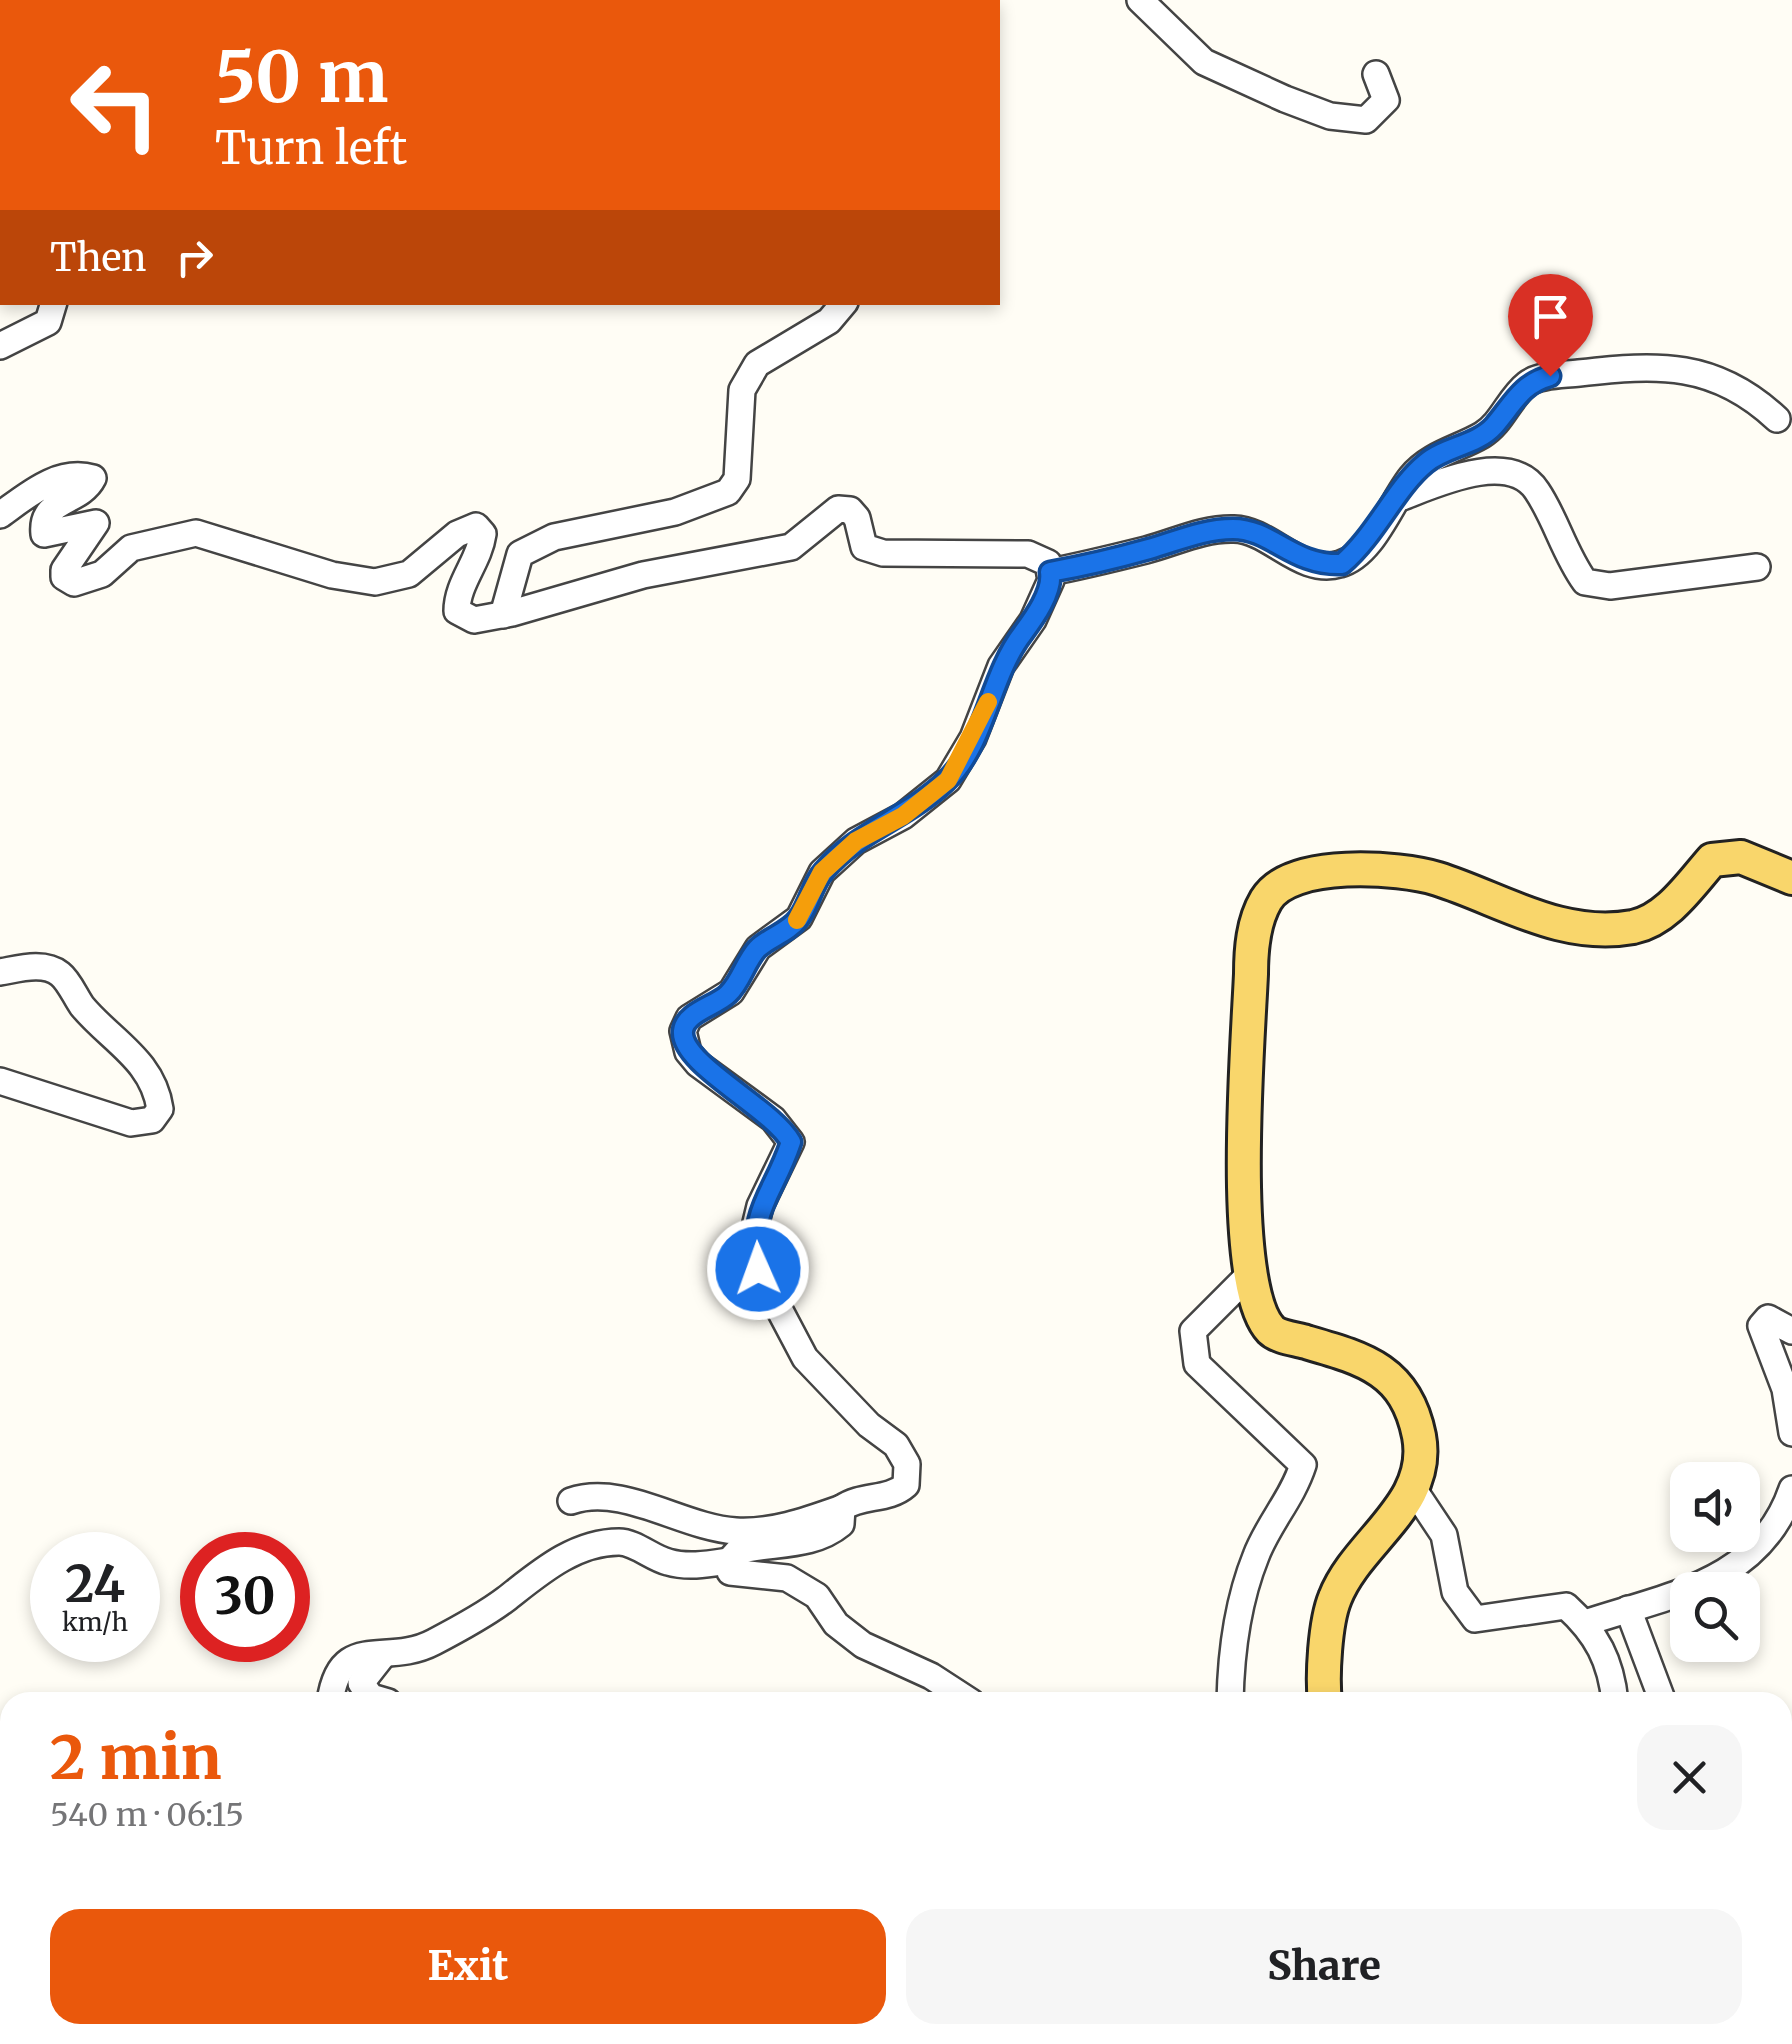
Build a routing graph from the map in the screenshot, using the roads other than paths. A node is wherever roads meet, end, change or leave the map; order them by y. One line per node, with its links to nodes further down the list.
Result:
1 (1140, 0): 2 (street)
2 (1376, 74)
3 (53, 305): 5 (street)
4 (842, 305): 11 (street)
5 (0, 346)
6 (1776, 418): 7 (street)
7 (1397, 499): 9 (street); 10 (street)
8 (0, 514): 11 (street)
9 (1757, 567)
10 (1050, 572): 11 (street); 21 (street)
11 (502, 615)
12 (1792, 878): 15 (main road)
13 (0, 972): 14 (street)
14 (0, 1081)
15 (1251, 1274): 19 (main road); 29 (street)
16 (1792, 1331): 17 (street)
17 (1792, 1433)
18 (1792, 1489): 23 (street)
19 (1414, 1490): 24 (street); 30 (main road)
20 (571, 1501): 21 (street)
21 (842, 1508): 22 (street)
22 (728, 1561): 25 (street); 28 (street)
23 (1628, 1609): 24 (street); 32 (street)
24 (1585, 1624): 31 (street)
25 (382, 1655): 26 (street); 27 (street)
26 (331, 1692)
27 (367, 1692)
28 (956, 1692)
29 (1231, 1692)
30 (1324, 1692)
31 (1613, 1692)
32 (1659, 1692)

